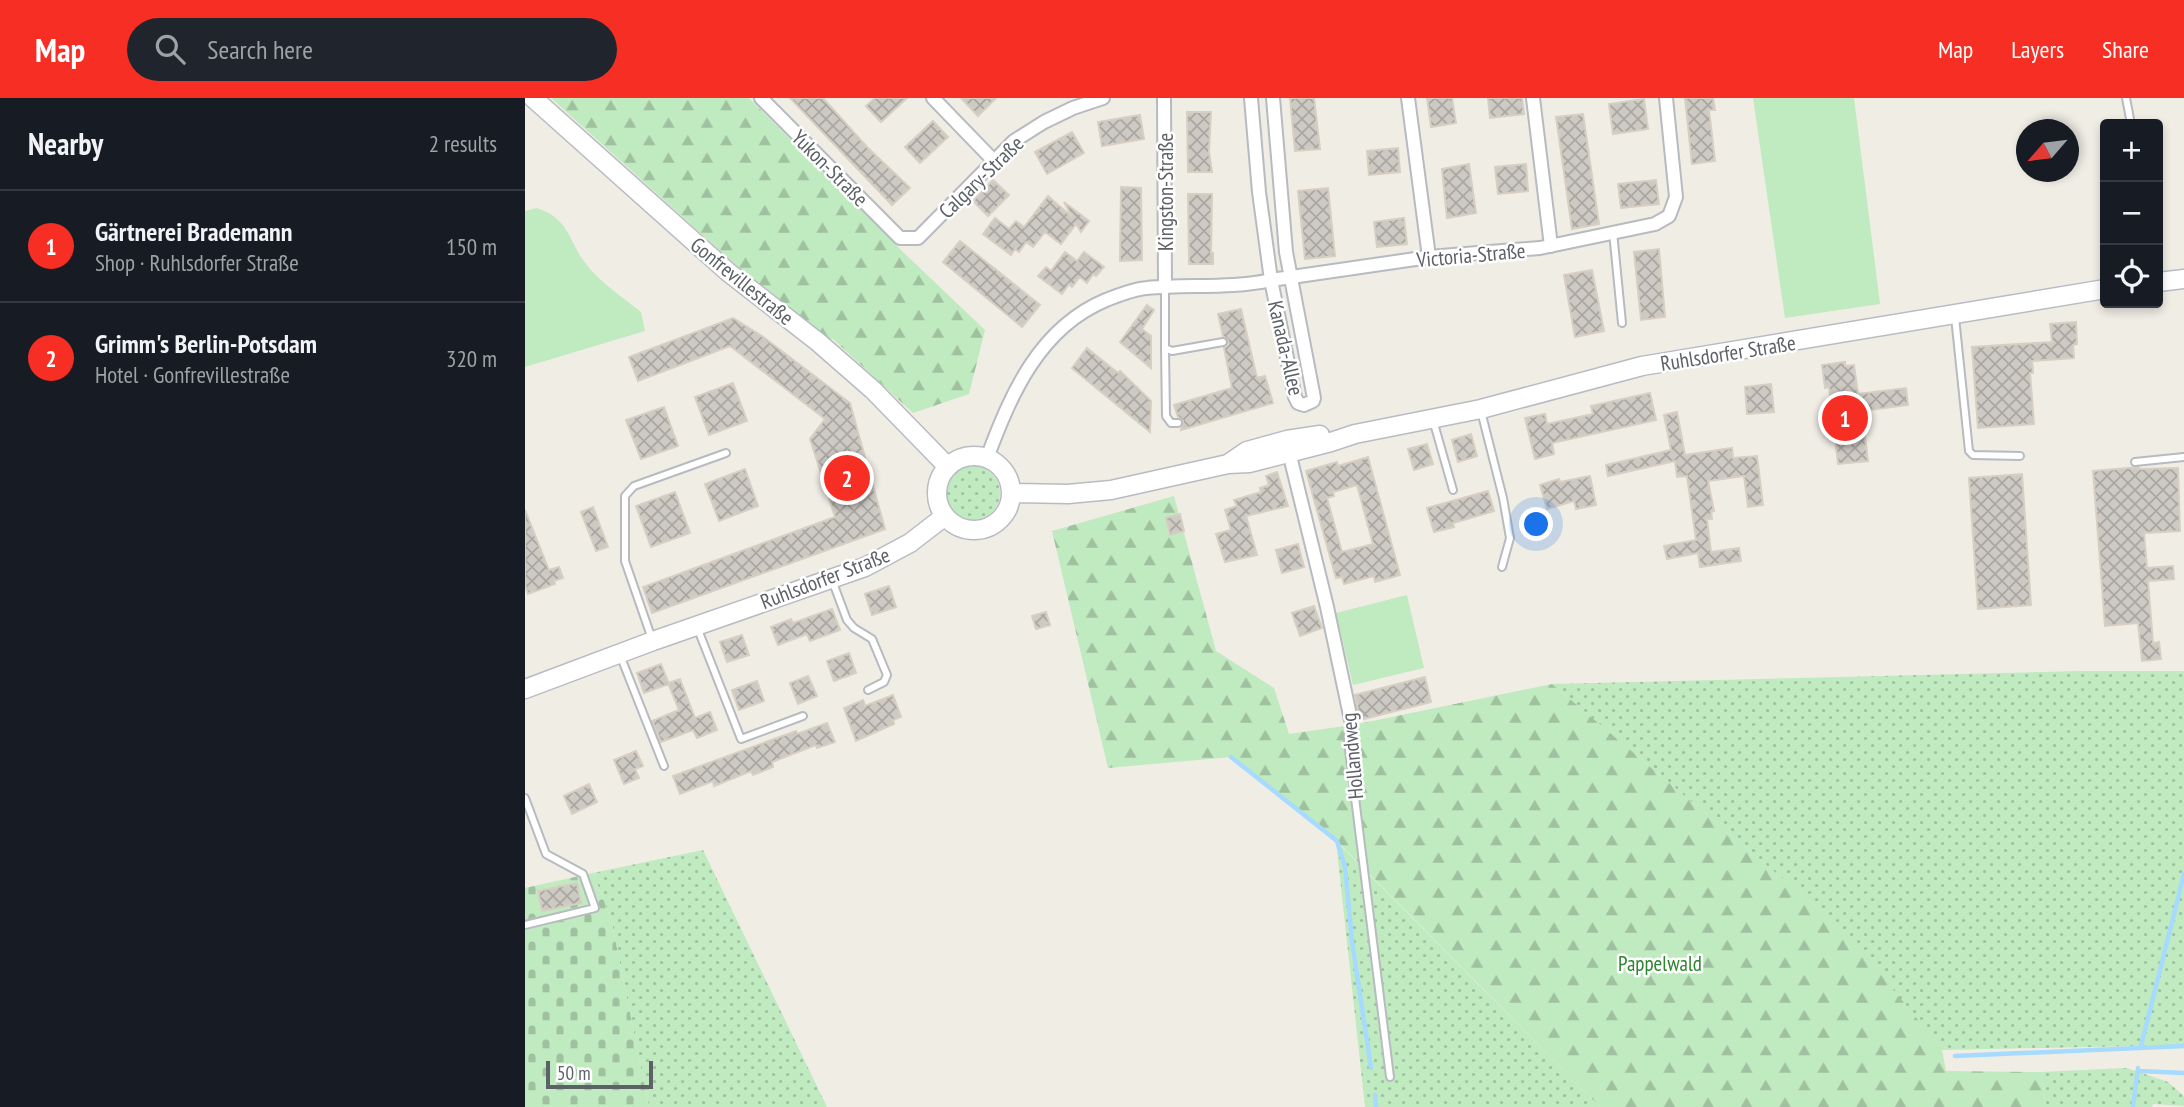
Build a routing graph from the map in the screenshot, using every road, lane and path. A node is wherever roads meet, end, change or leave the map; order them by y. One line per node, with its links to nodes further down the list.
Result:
1 (533, 98): 37 (main road, Gonfrevillestraße)
2 (761, 98): 15 (street, Yukon-Straße)
3 (933, 98): 13 (street)
4 (1103, 98): 13 (street, Calgary-Straße)
5 (1164, 98): 22 (street, Kingston-Straße)
6 (1251, 98): 20 (street, Kanada-Allee)
7 (1273, 98): 18 (street, Kanada-Allee)
8 (1408, 98): 17 (street)
9 (1533, 98): 16 (street)
10 (1666, 98): 14 (street, Victoria-Straße)
11 (2126, 98): 12 (lane)
12 (2130, 119)
13 (994, 161): 15 (street, Calgary-Straße)
14 (1613, 232): 16 (street, Victoria-Straße); 25 (lane)
15 (900, 238)
16 (1551, 246): 17 (street, Victoria-Straße)
17 (1429, 257): 18 (street, Victoria-Straße)
18 (1290, 278): 20 (street, Victoria-Straße); 20 (street, Kanada-Allee)
19 (2184, 278): 21 (main road)
20 (1271, 280): 22 (street, Victoria-Straße)
21 (2163, 281)
22 (1165, 286): 27 (lane); 35 (street, Victoria-Straße)
23 (2100, 290): 24 (main road, Ruhlsdorfer Straße)
24 (1954, 316): 28 (main road, Ruhlsdorfer Straße); 33 (lane)
25 (1622, 323)
26 (1223, 342): 27 (lane)
27 (1165, 348): 30 (lane)
28 (1481, 409): 29 (main road, Ruhlsdorfer Straße); 41 (lane)
29 (1433, 419): 31 (main road, Ruhlsdorfer Straße); 38 (lane)
30 (1178, 423)
31 (1288, 447): 39 (main road, Ruhlsdorfer Straße); 49 (street, Hollandweg)
32 (726, 453): 44 (lane)
33 (2020, 456)
34 (2184, 457): 36 (lane)
35 (988, 458): 37 (main road); 39 (main road)
36 (2135, 462)
37 (948, 467): 40 (main road)
38 (1453, 490)
39 (1011, 493): 40 (main road)
40 (945, 516): 42 (main road, Ruhlsdorfer Straße)
41 (1502, 567)
42 (831, 579): 43 (main road, Ruhlsdorfer Straße); 47 (lane)
43 (697, 625): 44 (main road, Ruhlsdorfer Straße); 48 (lane)
44 (653, 641): 45 (main road, Ruhlsdorfer Straße)
45 (620, 653): 46 (main road, Ruhlsdorfer Straße); 50 (lane)
46 (525, 689)
47 (868, 690)
48 (803, 716)
49 (1350, 720): 53 (lane, Hollandweg)
50 (664, 766)
51 (525, 798): 52 (lane)
52 (525, 925)
53 (1390, 1076)

